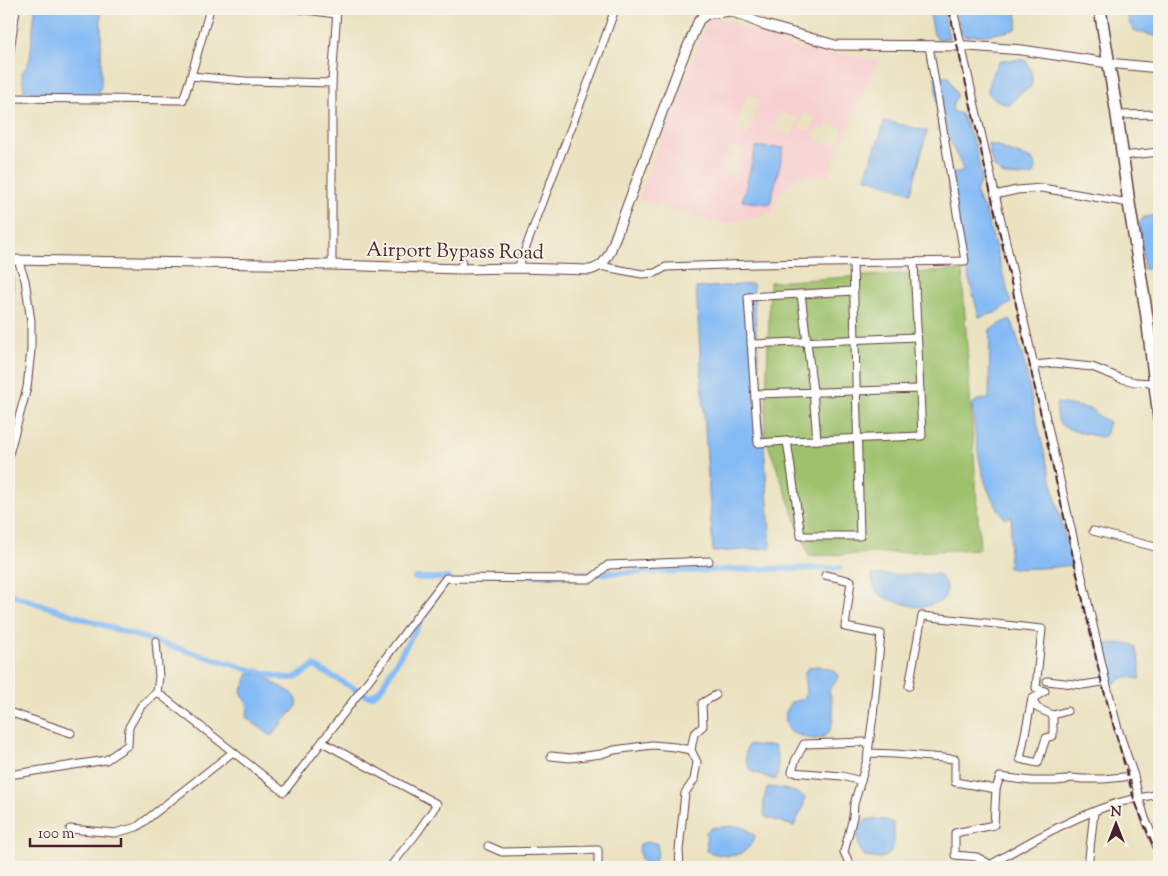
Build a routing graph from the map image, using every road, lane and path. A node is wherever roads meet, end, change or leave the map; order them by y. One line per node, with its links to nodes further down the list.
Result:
1 (16, 9): 15 (street)
2 (210, 9): 13 (street)
3 (299, 9): 8 (street)
4 (615, 9): 29 (street)
5 (953, 9): 10 (street)
6 (1100, 9): 11 (highway)
7 (729, 10): 9 (street); 28 (street)
8 (336, 12): 14 (street)
9 (929, 46): 10 (street); 25 (street)
10 (962, 46): 11 (street); 21 (street)
11 (1108, 63): 12 (street); 16 (highway)
12 (1159, 68)
13 (191, 76): 14 (street); 15 (street)
14 (332, 83): 27 (street)
15 (9, 98): 18 (street)
16 (1117, 114): 17 (street); 20 (highway)
17 (1159, 114)
18 (9, 116)
19 (1159, 152): 20 (street)
20 (1122, 156): 22 (highway)
21 (995, 195): 22 (street); 36 (street)
22 (1129, 203): 37 (highway)
23 (9, 260): 24 (street, Airport Bypass Road)
24 (18, 260): 27 (street, Airport Bypass Road); 46 (street)
25 (914, 262): 26 (street); 32 (street)
26 (854, 263): 28 (street); 30 (street)
27 (332, 265): 29 (street, Airport Bypass Road)
28 (600, 266): 29 (street, Airport Bypass Road)
29 (518, 268)
30 (854, 291): 31 (street); 33 (street)
31 (801, 294): 34 (street); 35 (street)
32 (917, 337): 33 (street); 38 (street)
33 (855, 340): 34 (street); 40 (street)
34 (807, 342): 35 (street); 39 (street)
35 (752, 344): 41 (street)
36 (1034, 365): 37 (street); 69 (street)
37 (1154, 383): 42 (highway)
38 (920, 389): 40 (street); 43 (street)
39 (813, 391): 40 (street); 41 (street); 44 (street)
40 (857, 391): 43 (street)
41 (755, 394): 45 (street)
42 (1159, 414)
43 (858, 439): 44 (street); 45 (street)
44 (817, 440): 45 (street)
45 (787, 441)
46 (9, 454)
47 (1093, 531): 48 (street)
48 (1159, 548)
49 (709, 561): 62 (street)
50 (825, 575): 66 (street)
51 (156, 641): 55 (street)
52 (1047, 681): 53 (street)
53 (1102, 682)
54 (909, 686): 57 (street)
55 (157, 692): 65 (street); 68 (street)
56 (716, 695): 64 (street)
57 (1032, 700): 60 (street); 60 (street)
58 (1067, 711): 60 (street)
59 (9, 712): 61 (street)
60 (1053, 715)
61 (71, 733)
62 (322, 742): 65 (street); 79 (street)
63 (868, 742): 70 (street)
64 (691, 750): 67 (street); 81 (street)
65 (233, 752): 75 (street)
66 (868, 753): 70 (street); 71 (street)
67 (550, 756)
68 (9, 775)
69 (1134, 776): 71 (street); 73 (street)
70 (861, 781): 82 (street)
71 (996, 789): 78 (street)
72 (1159, 794): 73 (street)
73 (1139, 798): 74 (street); 77 (street)
74 (1094, 812): 78 (street); 83 (street)
75 (70, 830)
76 (488, 846): 80 (street)
77 (1159, 852)
78 (989, 866)
79 (390, 867)
80 (598, 867)
81 (680, 867)
82 (851, 867)
83 (1088, 867)

